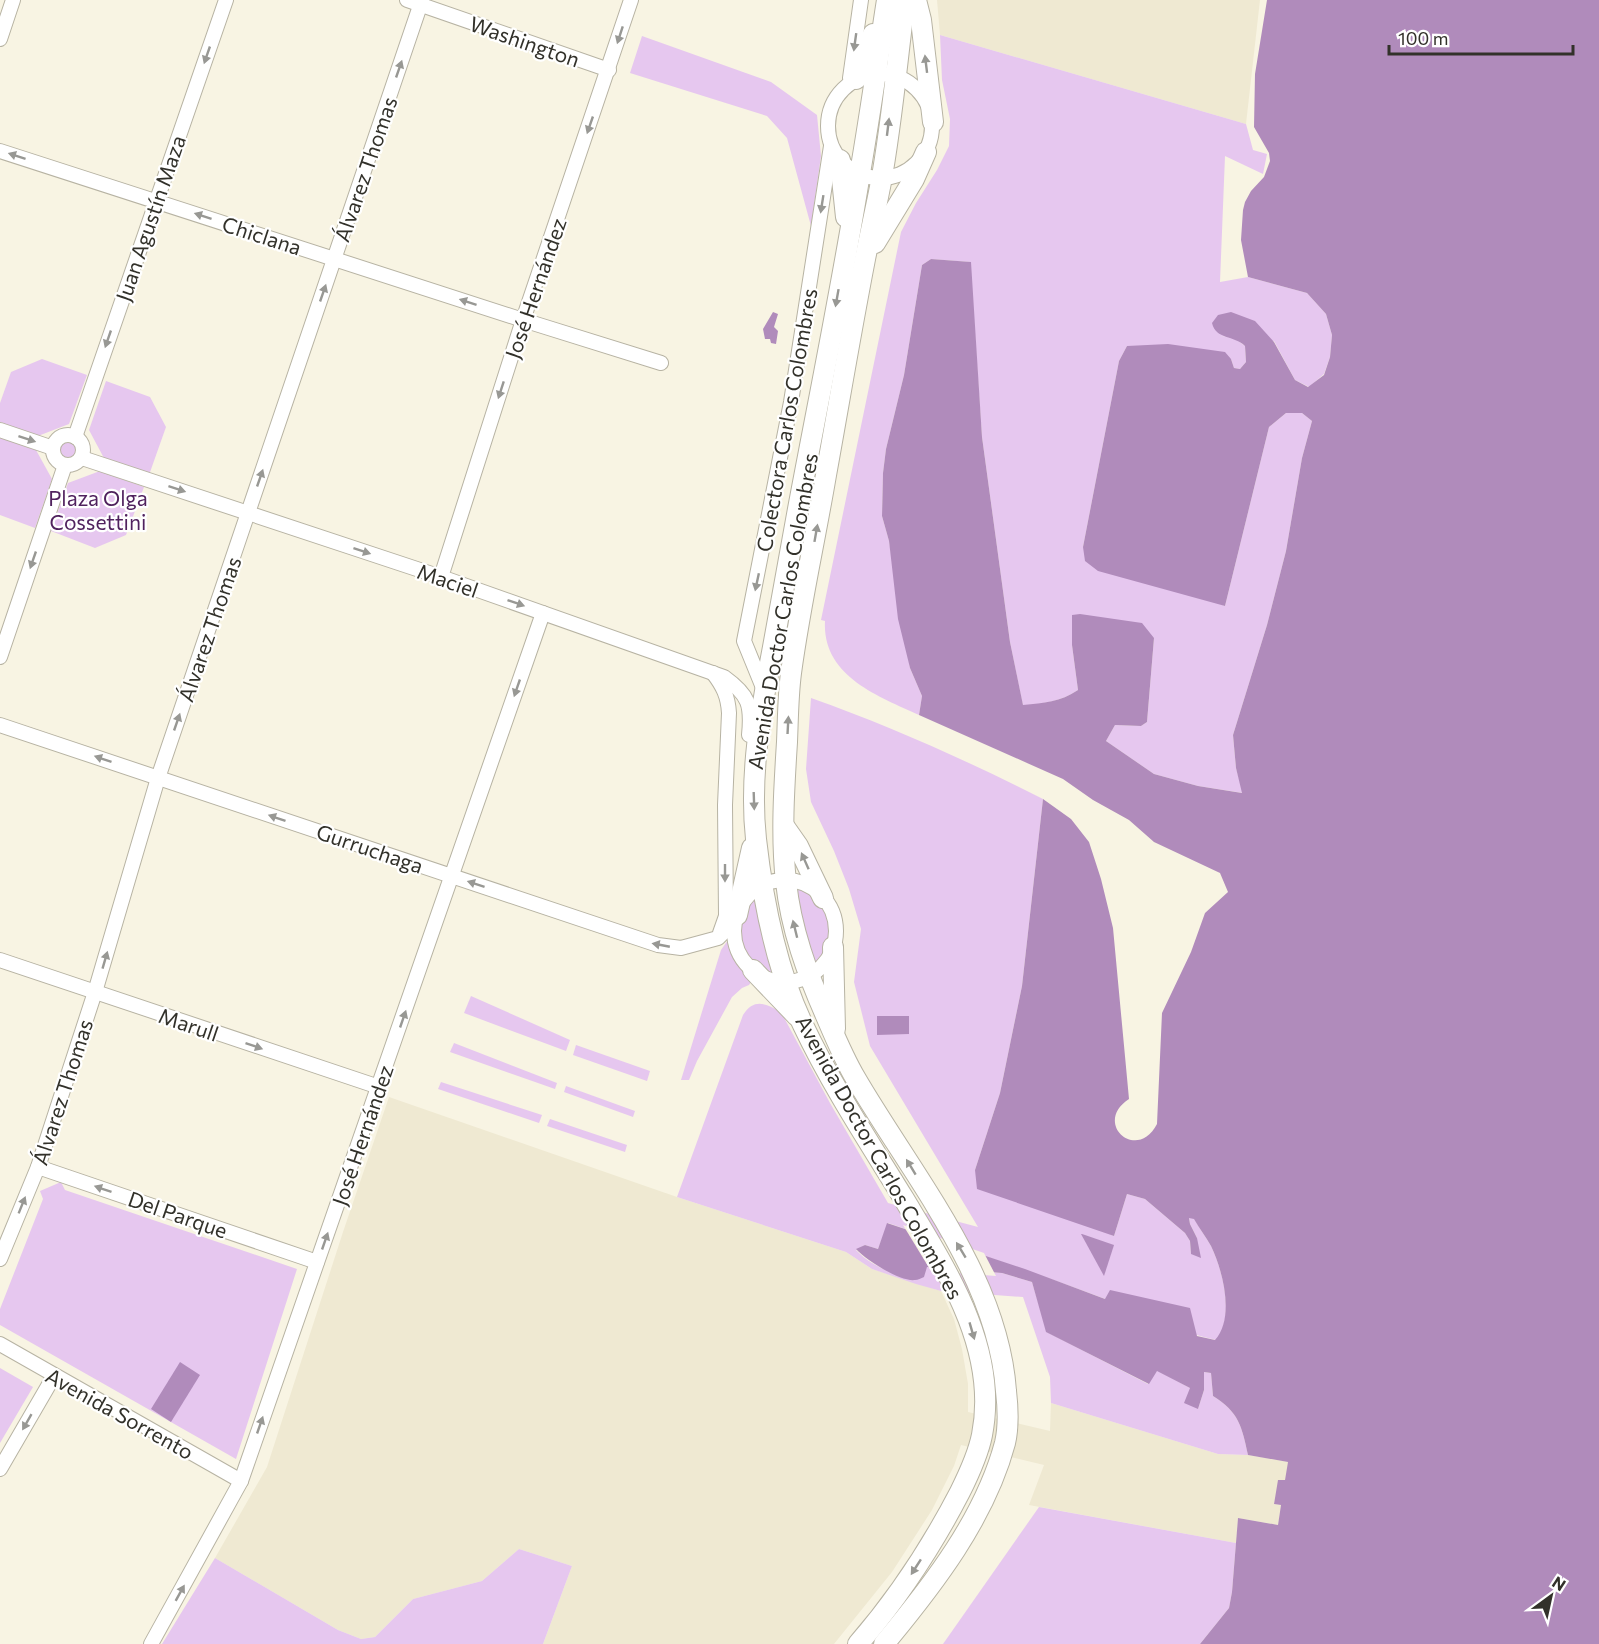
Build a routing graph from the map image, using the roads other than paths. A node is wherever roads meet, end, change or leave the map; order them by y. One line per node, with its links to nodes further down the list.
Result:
1 (13, 0): 9 (street)
2 (226, 0): 19 (street, Juan Agustín Maza, one-way to 19)
3 (631, 0): 10 (street, José Hernández, one-way to 10)
4 (861, 0): 12 (street, one-way to 12)
5 (886, 0): 11 (main road, Avenida Doctor Carlos Colombres); 12 (main road)
6 (905, 0): 11 (main road, Avenida Doctor Carlos Colombres)
7 (916, 0): 13 (main road, one-way to 7)
8 (416, 2): 10 (street, Washington); 21 (street, Álvarez Thomas, one-way to 8)
9 (0, 39)
10 (609, 70): 23 (street, José Hernández, one-way to 23)
11 (885, 75): 12 (street); 13 (street); 17 (main road, Avenida Doctor Carlos Colombres); 18 (main road, Avenida Doctor Carlos Colombres, one-way to 11)
12 (853, 82): 16 (street, Colectora Carlos Colombres)
13 (933, 122): 15 (street)
14 (0, 151): 19 (street, Chiclana, one-way to 14)
15 (926, 152): 18 (street); 22 (main road)
16 (836, 153): 17 (street); 20 (main road); 35 (street, Colectora Carlos Colombres, one-way to 35)
17 (860, 175): 18 (street); 20 (main road, Avenida Doctor Carlos Colombres)
18 (882, 179): 22 (main road, Avenida Doctor Carlos Colombres)
19 (156, 200): 21 (street, Chiclana, one-way to 19); 26 (street, Juan Agustín Maza, one-way to 26)
20 (848, 241): 35 (main road, Avenida Doctor Carlos Colombres, one-way to 35)
21 (334, 259): 23 (street, Chiclana, one-way to 21); 30 (street, Álvarez Thomas, one-way to 21)
22 (865, 261): 39 (main road, Avenida Doctor Carlos Colombres, one-way to 22)
23 (524, 320): 24 (street, Chiclana); 31 (street, José Hernández, one-way to 31)
24 (661, 363)
25 (0, 430): 27 (street, one-way to 27)
26 (75, 437): 27 (street); 28 (street)
27 (53, 448): 29 (street)
28 (82, 458): 29 (street); 30 (street, Maciel, one-way to 30)
29 (65, 465): 33 (street, one-way to 33)
30 (248, 513): 31 (street, Maciel, one-way to 31); 38 (street, Álvarez Thomas, one-way to 30)
31 (441, 577): 32 (street, Maciel, one-way to 32)
32 (543, 613): 34 (street, Maciel); 41 (street, José Hernández, one-way to 41)
33 (0, 657)
34 (712, 672): 37 (street, Maciel); 45 (street, one-way to 45)
35 (764, 690): 37 (main road, Avenida Doctor Carlos Colombres)
36 (0, 724): 38 (street, Gurruchaga, one-way to 36)
37 (756, 758): 40 (main road, Avenida Doctor Carlos Colombres, one-way to 40)
38 (158, 778): 41 (street, Gurruchaga, one-way to 38); 51 (street, Álvarez Thomas, one-way to 38)
39 (784, 826): 42 (main road, Avenida Doctor Carlos Colombres); 44 (main road, one-way to 39)
40 (755, 834): 43 (main road, Avenida Doctor Carlos Colombres); 45 (main road)
41 (452, 876): 45 (street, Gurruchaga, one-way to 41); 54 (street, José Hernández, one-way to 41)
42 (786, 880): 43 (street); 44 (street); 49 (main road, Avenida Doctor Carlos Colombres, one-way to 42)
43 (762, 886): 45 (street, Gurruchaga); 50 (main road, Avenida Doctor Carlos Colombres)
44 (823, 898): 46 (street)
45 (732, 923): 48 (street)
46 (833, 947): 49 (street); 53 (main road)
47 (0, 960): 51 (street, Marull)
48 (753, 970): 50 (street); 52 (main road)
49 (808, 976): 50 (street); 53 (main road, Avenida Doctor Carlos Colombres)
50 (787, 982): 52 (main road, Avenida Doctor Carlos Colombres)
51 (95, 992): 54 (street, Marull, one-way to 54); 55 (street, Álvarez Thomas)
52 (800, 1020): 63 (main road, Avenida Doctor Carlos Colombres, one-way to 63)
53 (835, 1038): 64 (main road, Avenida Doctor Carlos Colombres, one-way to 53)
54 (379, 1087): 57 (street, José Hernández, one-way to 54)
55 (38, 1167): 56 (street, Álvarez Thomas, one-way to 55); 57 (street, Del Parque, one-way to 55)
56 (0, 1259)
57 (318, 1262): 61 (street, José Hernández, one-way to 57)
58 (0, 1344): 59 (street, Avenida Sorrento)
59 (54, 1376): 60 (street, one-way to 60); 61 (street, Avenida Sorrento)
60 (0, 1469)
61 (241, 1480): 62 (street, José Hernández, one-way to 61)
62 (151, 1644)
63 (858, 1644)
64 (884, 1644)

